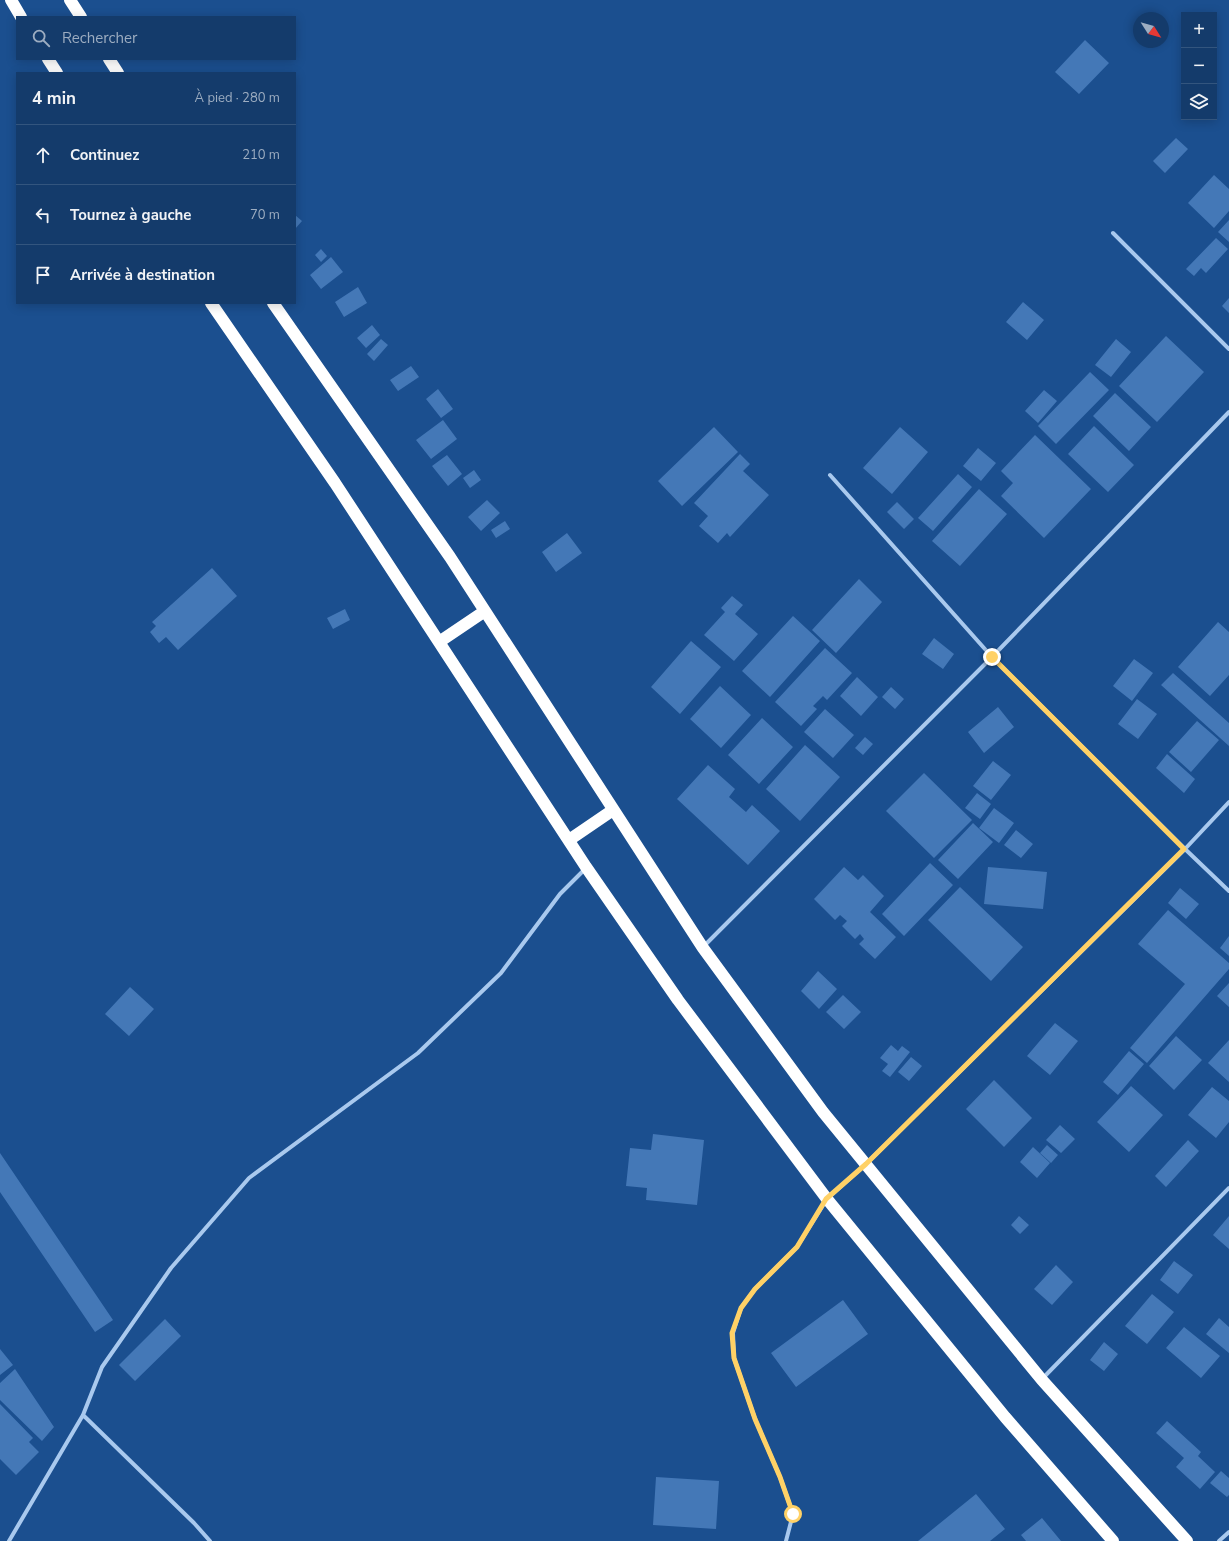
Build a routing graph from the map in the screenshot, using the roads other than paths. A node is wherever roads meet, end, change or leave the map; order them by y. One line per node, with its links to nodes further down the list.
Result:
1 (10, 0): 3 (highway)
2 (70, 0): 4 (highway)
3 (20, 16)
4 (80, 16)
5 (49, 60): 7 (highway)
6 (110, 60): 8 (highway)
7 (56, 72)
8 (117, 72)
9 (1113, 233): 12 (street)
10 (212, 304): 16 (highway)
11 (274, 304): 15 (highway)
12 (1229, 349)
13 (1229, 412): 17 (street)
14 (830, 475): 17 (street)
15 (485, 611): 16 (highway); 19 (highway)
16 (439, 642): 20 (highway)
17 (992, 657): 21 (street); 24 (street)
18 (1229, 802): 21 (street)
19 (613, 810): 20 (highway); 24 (highway)
20 (569, 840): 22 (highway)
21 (1184, 849): 23 (street); 25 (street)
22 (586, 867): 27 (highway); 29 (street)
23 (1229, 891)
24 (703, 948): 25 (highway)
25 (866, 1164): 27 (street); 28 (highway)
26 (1229, 1188): 28 (street)
27 (826, 1199): 33 (street); 34 (highway)
28 (1042, 1380): 35 (highway)
29 (83, 1415): 31 (street); 32 (street)
30 (1229, 1532): 36 (street)
31 (9, 1541)
32 (210, 1541)
33 (786, 1541)
34 (1112, 1541)
35 (1187, 1541)
36 (1219, 1541)

